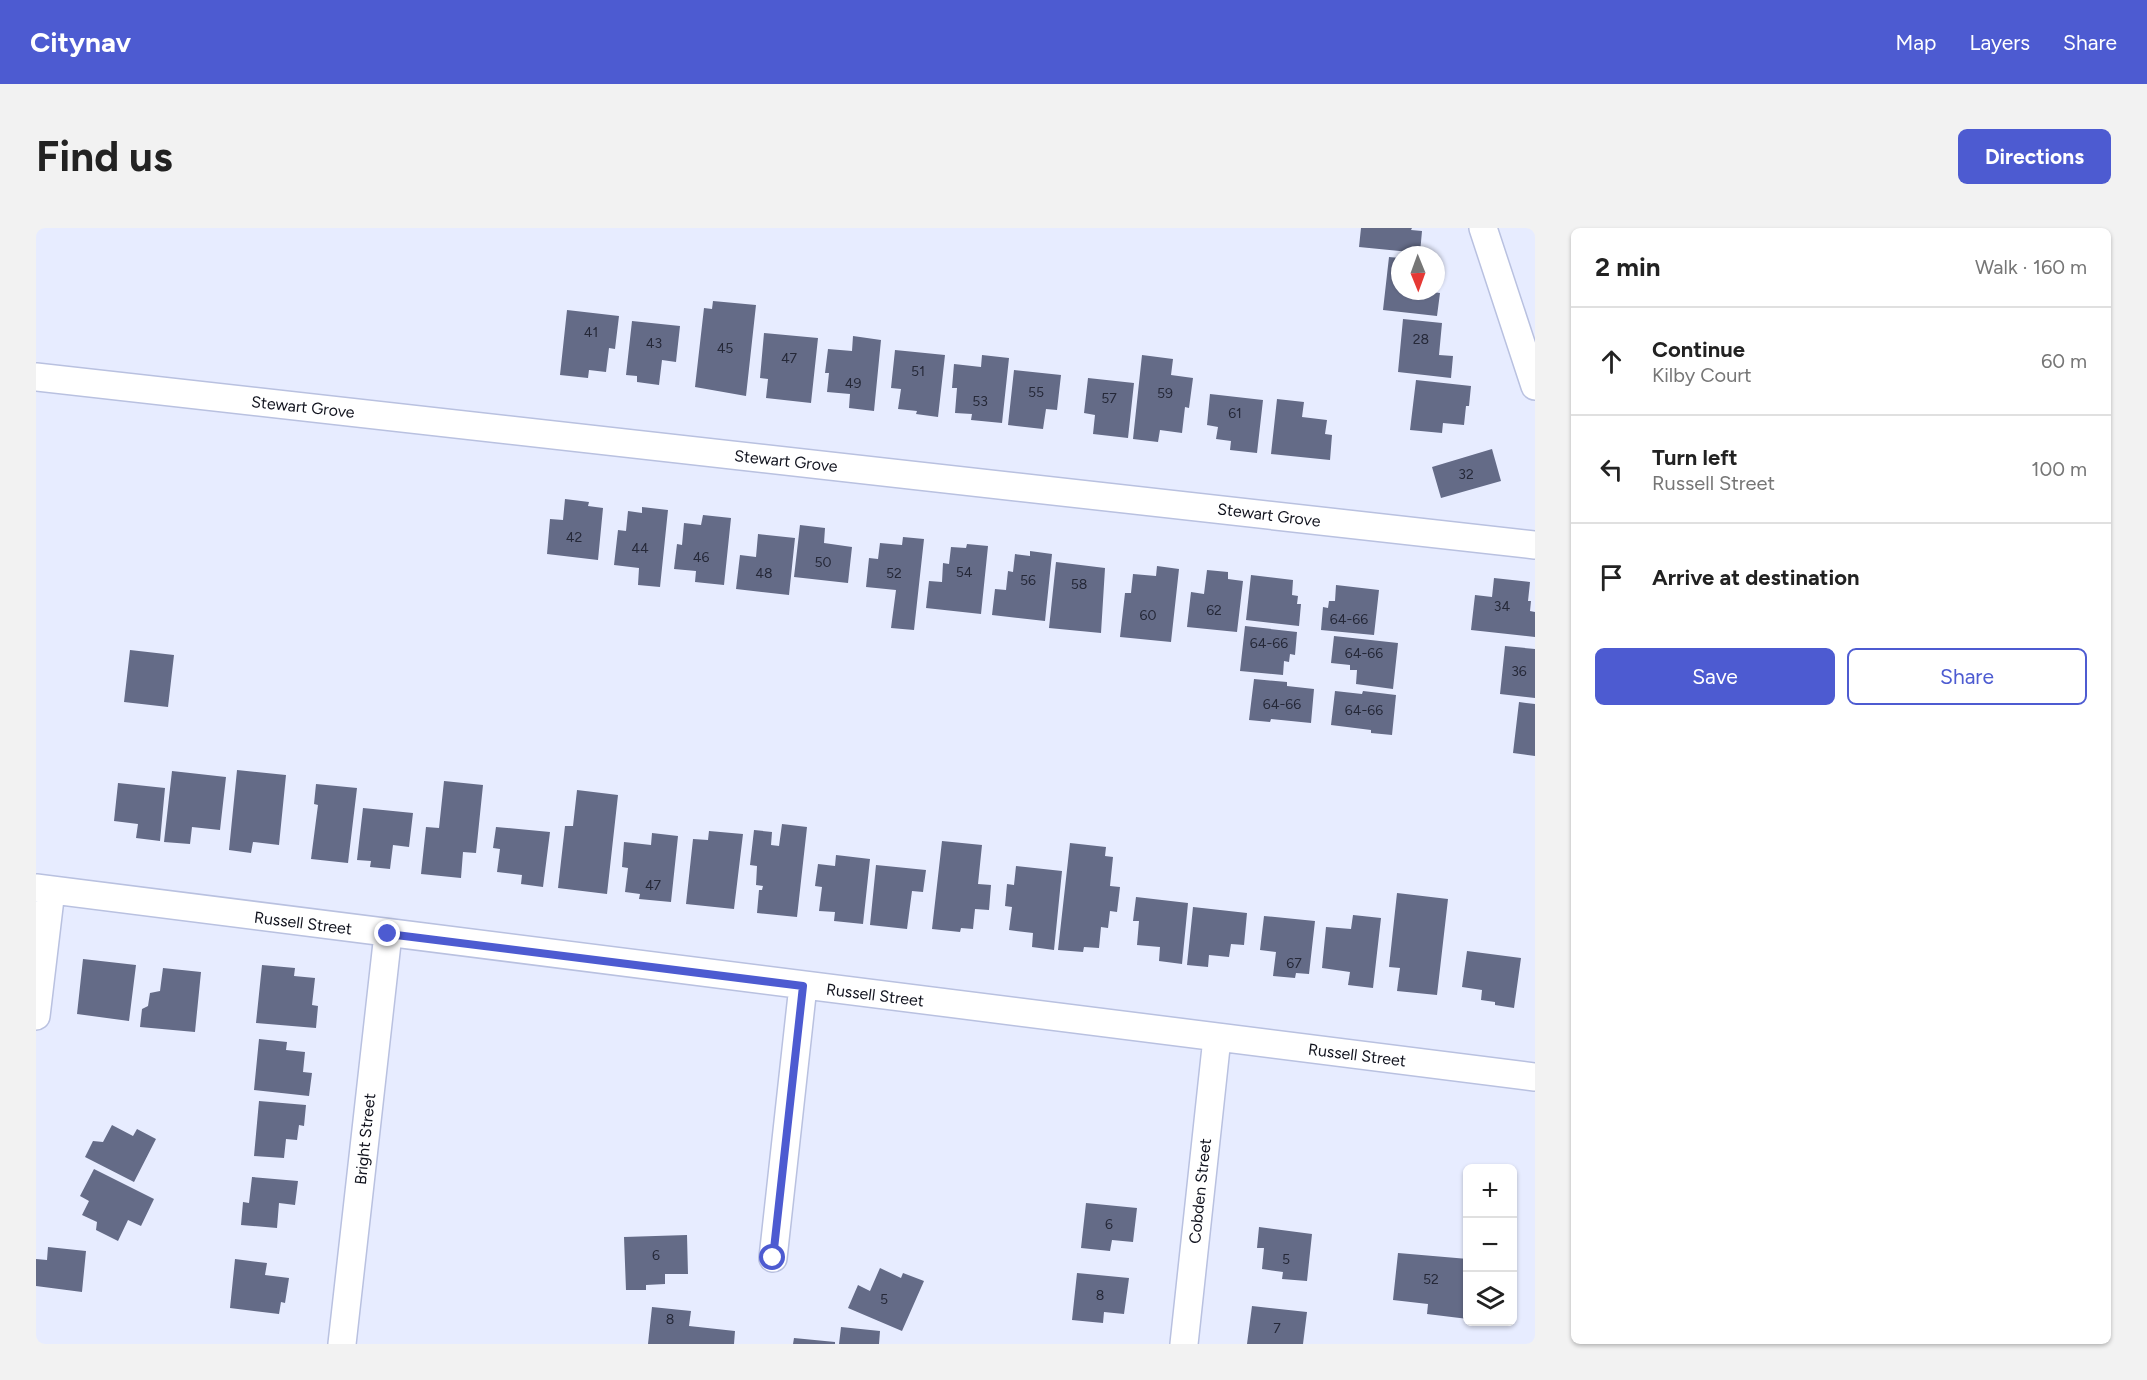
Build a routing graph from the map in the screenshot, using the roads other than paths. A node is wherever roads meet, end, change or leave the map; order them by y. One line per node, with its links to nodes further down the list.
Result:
1 (1483, 228): 3 (street)
2 (36, 377): 4 (street, Stewart Grove)
3 (1535, 386)
4 (1535, 545)
5 (43, 889): 6 (street, Russell Street); 8 (street)
6 (388, 934): 7 (street, Russell Street); 12 (street, Bright Street)
7 (803, 986): 9 (street, Russell Street); 11 (street)
8 (36, 1016)
9 (1217, 1038): 10 (street, Russell Street); 13 (street, Cobden Street)
10 (1535, 1077)
11 (773, 1258)
12 (342, 1344)
13 (1184, 1344)

